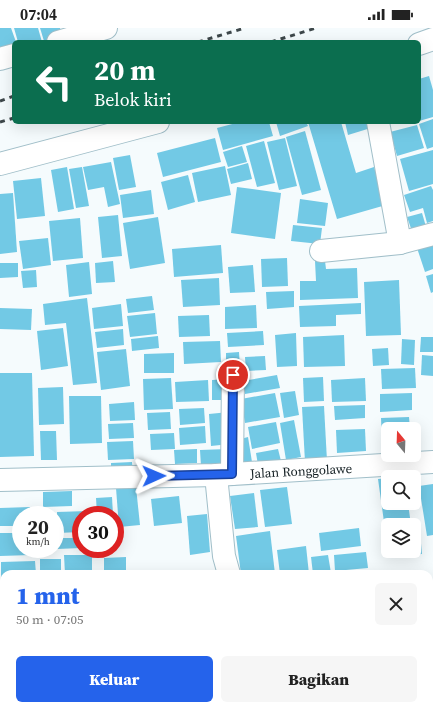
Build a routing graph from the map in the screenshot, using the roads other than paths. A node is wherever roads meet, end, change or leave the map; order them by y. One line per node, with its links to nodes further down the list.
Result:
1 (106, 28): 3 (street)
2 (433, 39): 4 (street)
3 (65, 40)
4 (421, 43)
5 (12, 56): 6 (street)
6 (0, 59)
7 (150, 124): 9 (street)
8 (378, 124): 11 (street)
9 (0, 164)
10 (433, 234): 11 (street)
11 (400, 243): 12 (street)
12 (321, 251)
13 (233, 375): 15 (street)
14 (433, 462): 15 (street, Jalan Ronggolawe)
15 (224, 475): 16 (street, Jalan Ronggolawe); 17 (street)
16 (0, 480)
17 (228, 570)

